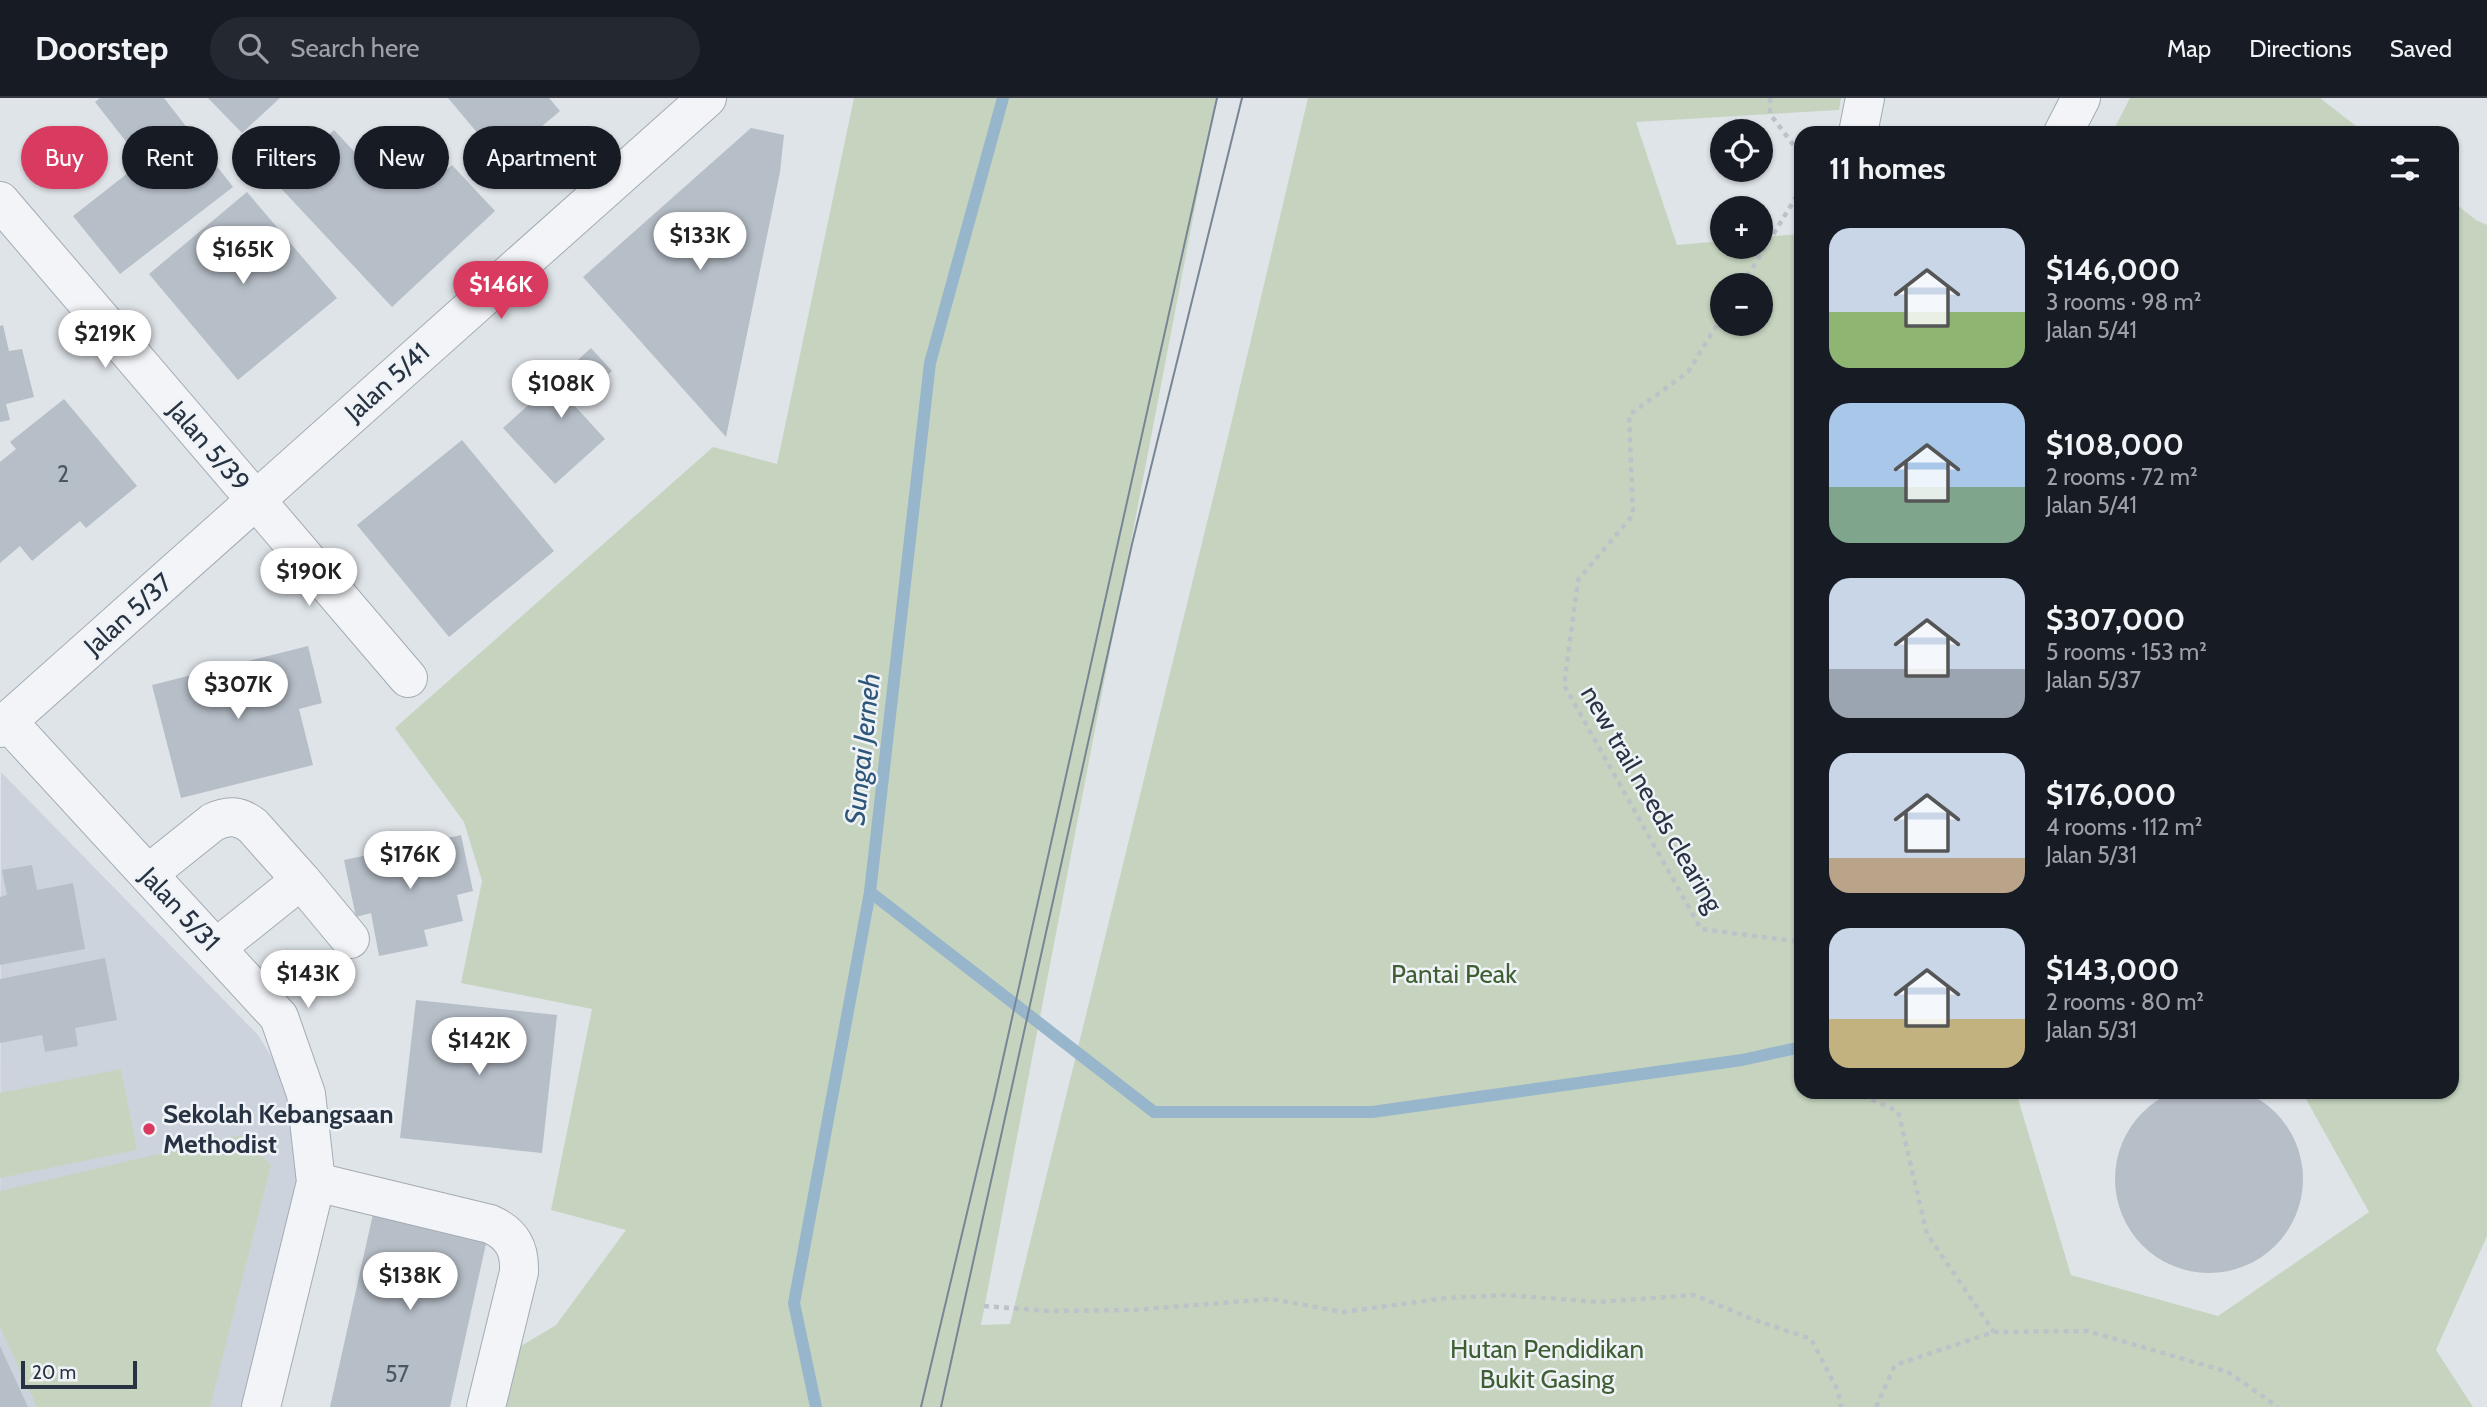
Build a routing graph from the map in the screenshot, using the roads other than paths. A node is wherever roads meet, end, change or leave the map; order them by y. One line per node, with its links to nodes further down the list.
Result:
1 (708, 98): 7 (street, Jalan 5/41)
2 (1865, 98): 4 (street)
3 (2081, 98): 5 (street)
4 (1859, 126)
5 (2067, 126)
6 (0, 201): 7 (street, Jalan 5/39)
7 (255, 499): 8 (street, Jalan 5/39); 9 (street, Jalan 5/37)
8 (408, 678)
9 (4, 725): 10 (street, Jalan 5/31)
10 (148, 874): 11 (street); 13 (street, Jalan 5/31)
11 (301, 880): 12 (street); 13 (street)
12 (350, 939)
13 (216, 948): 14 (street, Jalan 5/31)
14 (316, 1182): 15 (street, Jalan 5/31); 16 (street)
15 (261, 1407)
16 (486, 1407)

